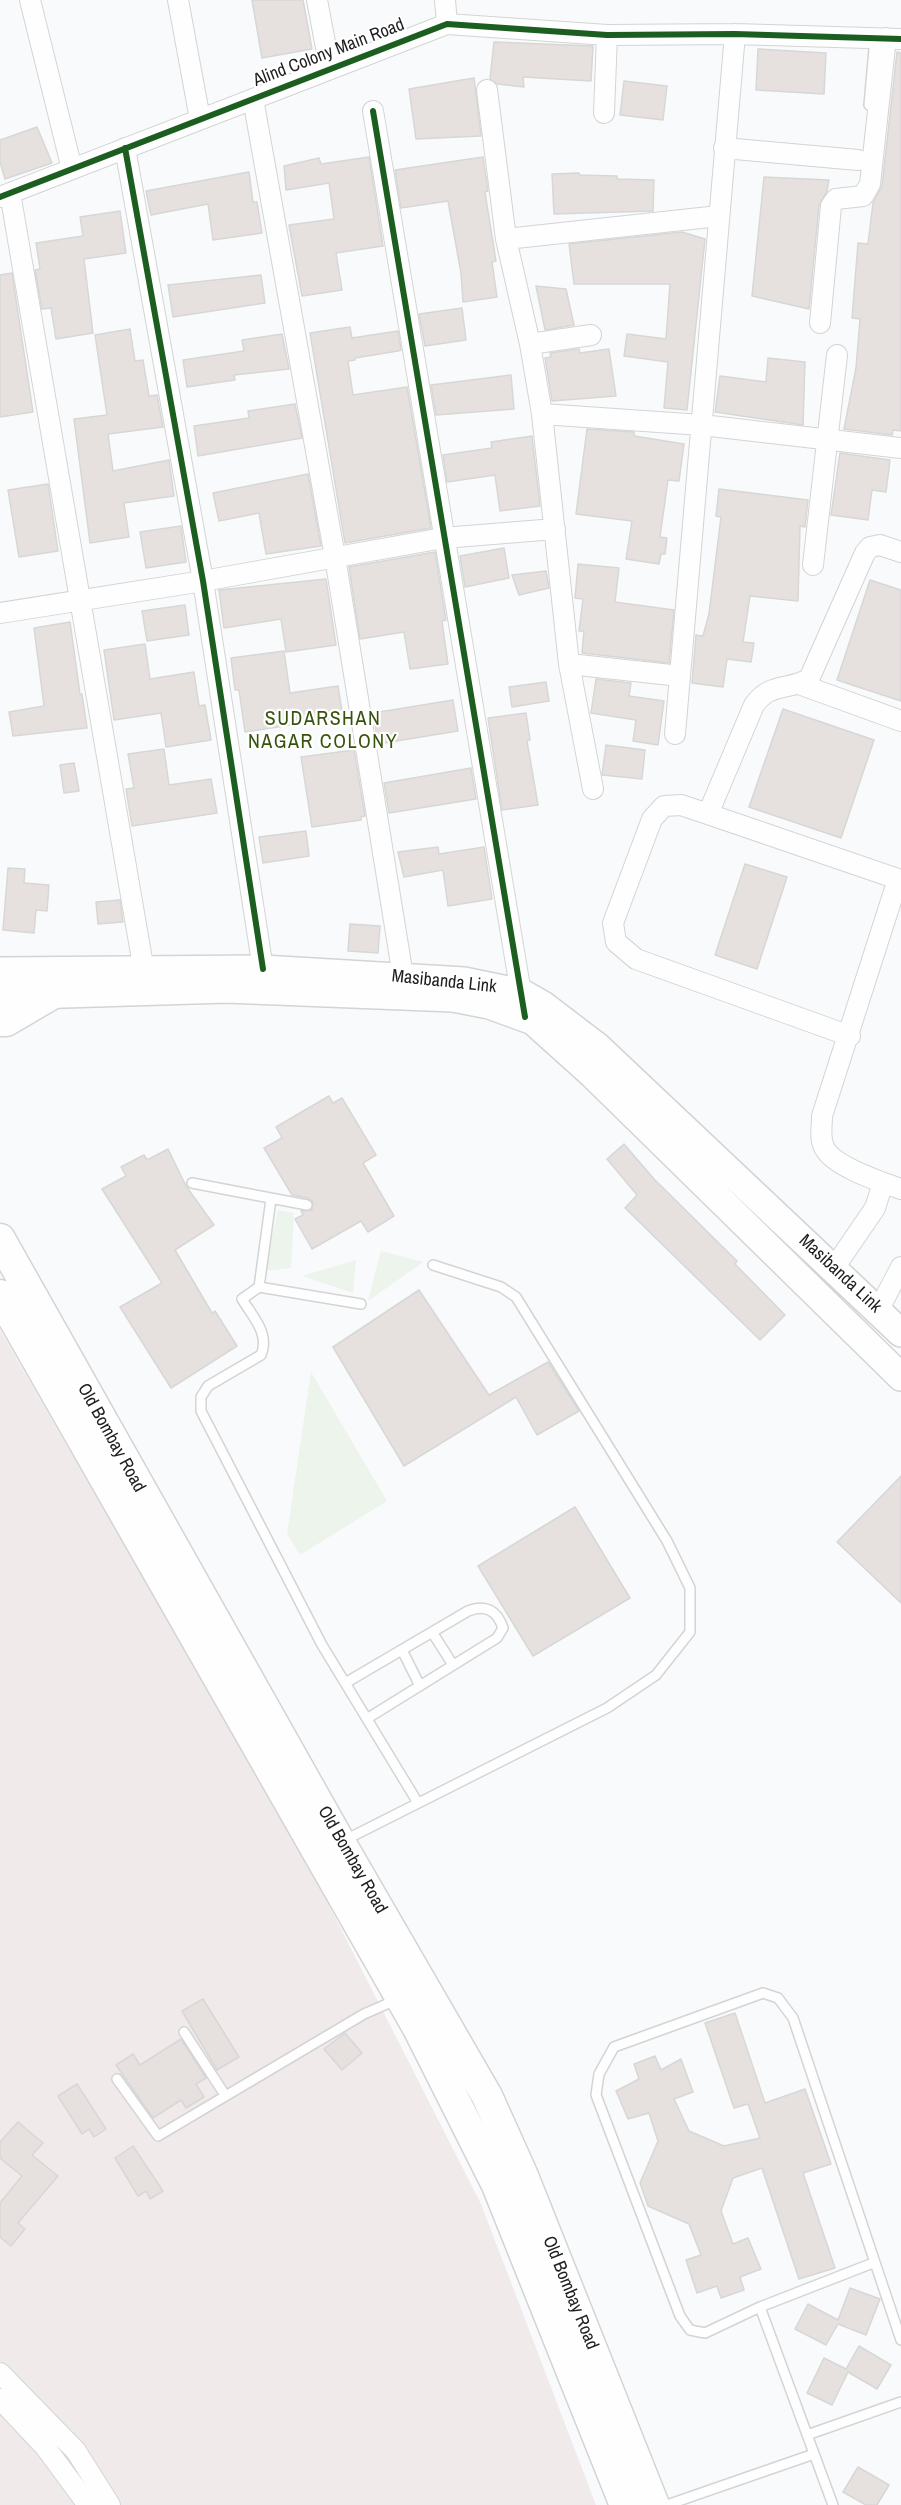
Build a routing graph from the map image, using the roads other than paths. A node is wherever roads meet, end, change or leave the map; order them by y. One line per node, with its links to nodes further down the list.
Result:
1 (30, 0): 19 (street)
2 (178, 0): 15 (street)
3 (317, 0): 9 (street)
4 (445, 0): 5 (street)
5 (447, 24): 7 (street, Alind Colony Main Road); 9 (street, Alind Colony Main Road)
6 (735, 34): 7 (street, Alind Colony Main Road); 8 (street, Alind Colony Main Road); 17 (street)
7 (607, 35): 13 (street)
8 (887, 39): 14 (lane); 23 (street)
9 (330, 69): 11 (street, Alind Colony Main Road)
10 (487, 90): 22 (street)
11 (253, 99): 15 (street, Alind Colony Main Road); 34 (street)
12 (373, 111): 32 (street)
13 (604, 112)
14 (868, 115)
15 (200, 119): 16 (street, Alind Colony Main Road)
16 (125, 148): 19 (street, Alind Colony Main Road); 36 (street)
17 (724, 148): 18 (street); 21 (street)
18 (858, 160)
19 (72, 169): 20 (street, Alind Colony Main Road)
20 (5, 195): 37 (street)
21 (719, 216): 22 (street); 28 (street)
22 (506, 239): 25 (street)
23 (820, 323)
24 (591, 335): 25 (street)
25 (530, 344): 27 (street)
26 (837, 355): 29 (street)
27 (542, 414): 28 (street); 31 (street)
28 (702, 425): 29 (street); 40 (street)
29 (826, 438): 30 (street); 35 (street)
30 (901, 448)
31 (555, 529): 32 (street); 39 (street)
32 (443, 538): 34 (street); 54 (street)
33 (901, 552): 41 (street)
34 (335, 557): 36 (street); 51 (street)
35 (813, 565)
36 (203, 581): 37 (street); 48 (street)
37 (80, 600): 38 (street); 50 (street)
38 (0, 613)
39 (568, 664): 40 (street); 44 (street)
40 (680, 676): 43 (street)
41 (800, 684): 42 (street); 45 (street)
42 (901, 721)
43 (675, 734)
44 (593, 789)
45 (708, 814): 46 (street); 56 (street)
46 (900, 880): 56 (street)
47 (0, 950): 52 (main road)
48 (263, 969): 50 (main road, Masibanda Link); 51 (main road, Masibanda Link)
49 (0, 971): 52 (main road, Masibanda Link)
50 (144, 971): 52 (main road, Masibanda Link)
51 (403, 976): 54 (main road, Masibanda Link)
52 (49, 983): 53 (main road); 54 (main road); 55 (main road)
53 (0, 996)
54 (523, 1005): 57 (main road, Masibanda Link)
55 (0, 1021)
56 (850, 1036): 59 (street)
57 (611, 1076): 64 (main road, Masibanda Link); 71 (main road)
58 (192, 1183): 60 (lane)
59 (892, 1186): 64 (street)
60 (271, 1199): 61 (lane); 66 (lane)
61 (307, 1205)
62 (0, 1239): 79 (main road, Old Bombay Road)
63 (433, 1265): 78 (lane)
64 (834, 1268): 69 (main road, Masibanda Link)
65 (901, 1268): 69 (street)
66 (259, 1287): 68 (lane); 75 (lane)
67 (0, 1295): 80 (main road, Old Bombay Road)
68 (361, 1304)
69 (879, 1309): 70 (main road, Masibanda Link)
70 (901, 1333)
71 (901, 1377)
72 (432, 1632): 73 (lane); 74 (lane); 74 (lane)
73 (402, 1650): 75 (lane); 76 (lane)
74 (453, 1665): 76 (lane)
75 (347, 1682): 77 (lane)
76 (420, 1686): 77 (lane)
77 (368, 1718): 78 (lane)
78 (418, 1803): 79 (lane)
79 (340, 1842): 95 (main road, Old Bombay Road)
80 (401, 1997): 83 (lane); 94 (main road, Old Bombay Road)
81 (184, 2032): 83 (lane)
82 (117, 2079): 83 (lane)
83 (225, 2094)
84 (873, 2263): 85 (lane); 85 (lane); 86 (lane)
85 (760, 2307): 90 (lane)
86 (901, 2340)
87 (0, 2373): 93 (street)
88 (0, 2400): 92 (street)
89 (901, 2402): 90 (lane)
90 (807, 2435): 91 (lane)
91 (814, 2454): 96 (lane); 97 (lane)
92 (88, 2505)
93 (110, 2505)
94 (625, 2505)
95 (654, 2505)
96 (667, 2505)
97 (833, 2505)

